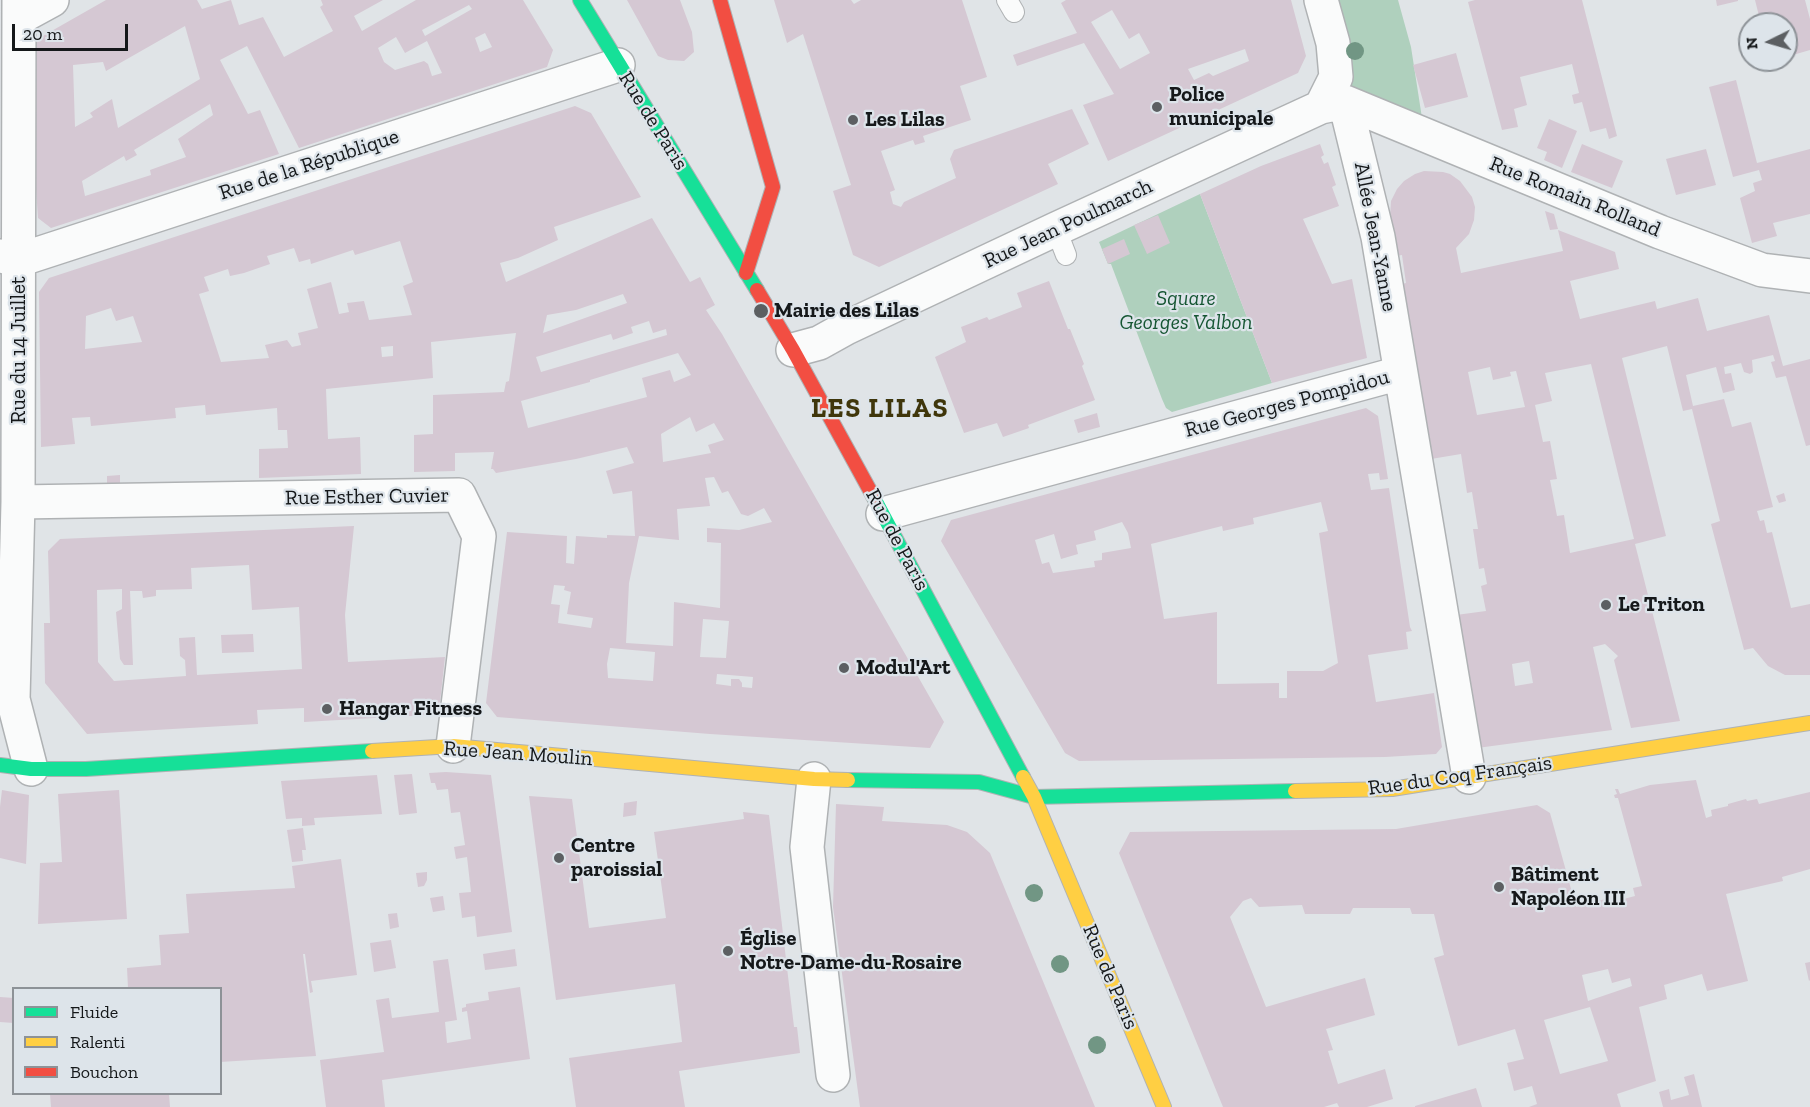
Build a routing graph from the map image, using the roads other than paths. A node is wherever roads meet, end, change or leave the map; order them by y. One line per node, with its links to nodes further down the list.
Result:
1 (52, 0): 5 (street)
2 (580, 0): 6 (street, Rue de Paris)
3 (720, 0): 9 (street)
4 (1321, 0): 7 (street)
5 (19, 9): 8 (street, Rue du 14 Juillet)
6 (618, 65): 8 (street, Rue de la République); 9 (street, Rue de Paris)
7 (1333, 104): 10 (street, Rue Romain Rolland); 11 (street, Rue Jean Poulmarch); 12 (street, Allée Jean-Yanne)
8 (10, 258): 13 (street, Rue du 14 Juillet)
9 (746, 273): 11 (street, Rue de Paris)
10 (1810, 276)
11 (793, 350): 14 (street, Rue de Paris)
12 (1400, 373): 14 (street, Rue Georges Pompidou); 19 (street, Rue Georges Pompidou)
13 (18, 502): 15 (street, Rue du 14 Juillet); 17 (street, Rue Esther Cuvier)
14 (883, 514): 21 (street, Rue de Paris)
15 (6, 693): 18 (street, Rue du 14 Juillet)
16 (1810, 723): 19 (street, Rue du Coq Français)
17 (453, 746): 18 (street, Rue Jean Moulin); 20 (street, Rue Jean Moulin)
18 (16, 767)
19 (1470, 777): 21 (street, Rue du Coq Français)
20 (814, 779): 21 (street, Rue Jean Moulin); 22 (street)
21 (1034, 797): 23 (street, Rue de Paris)
22 (833, 1075)
23 (1164, 1107)

